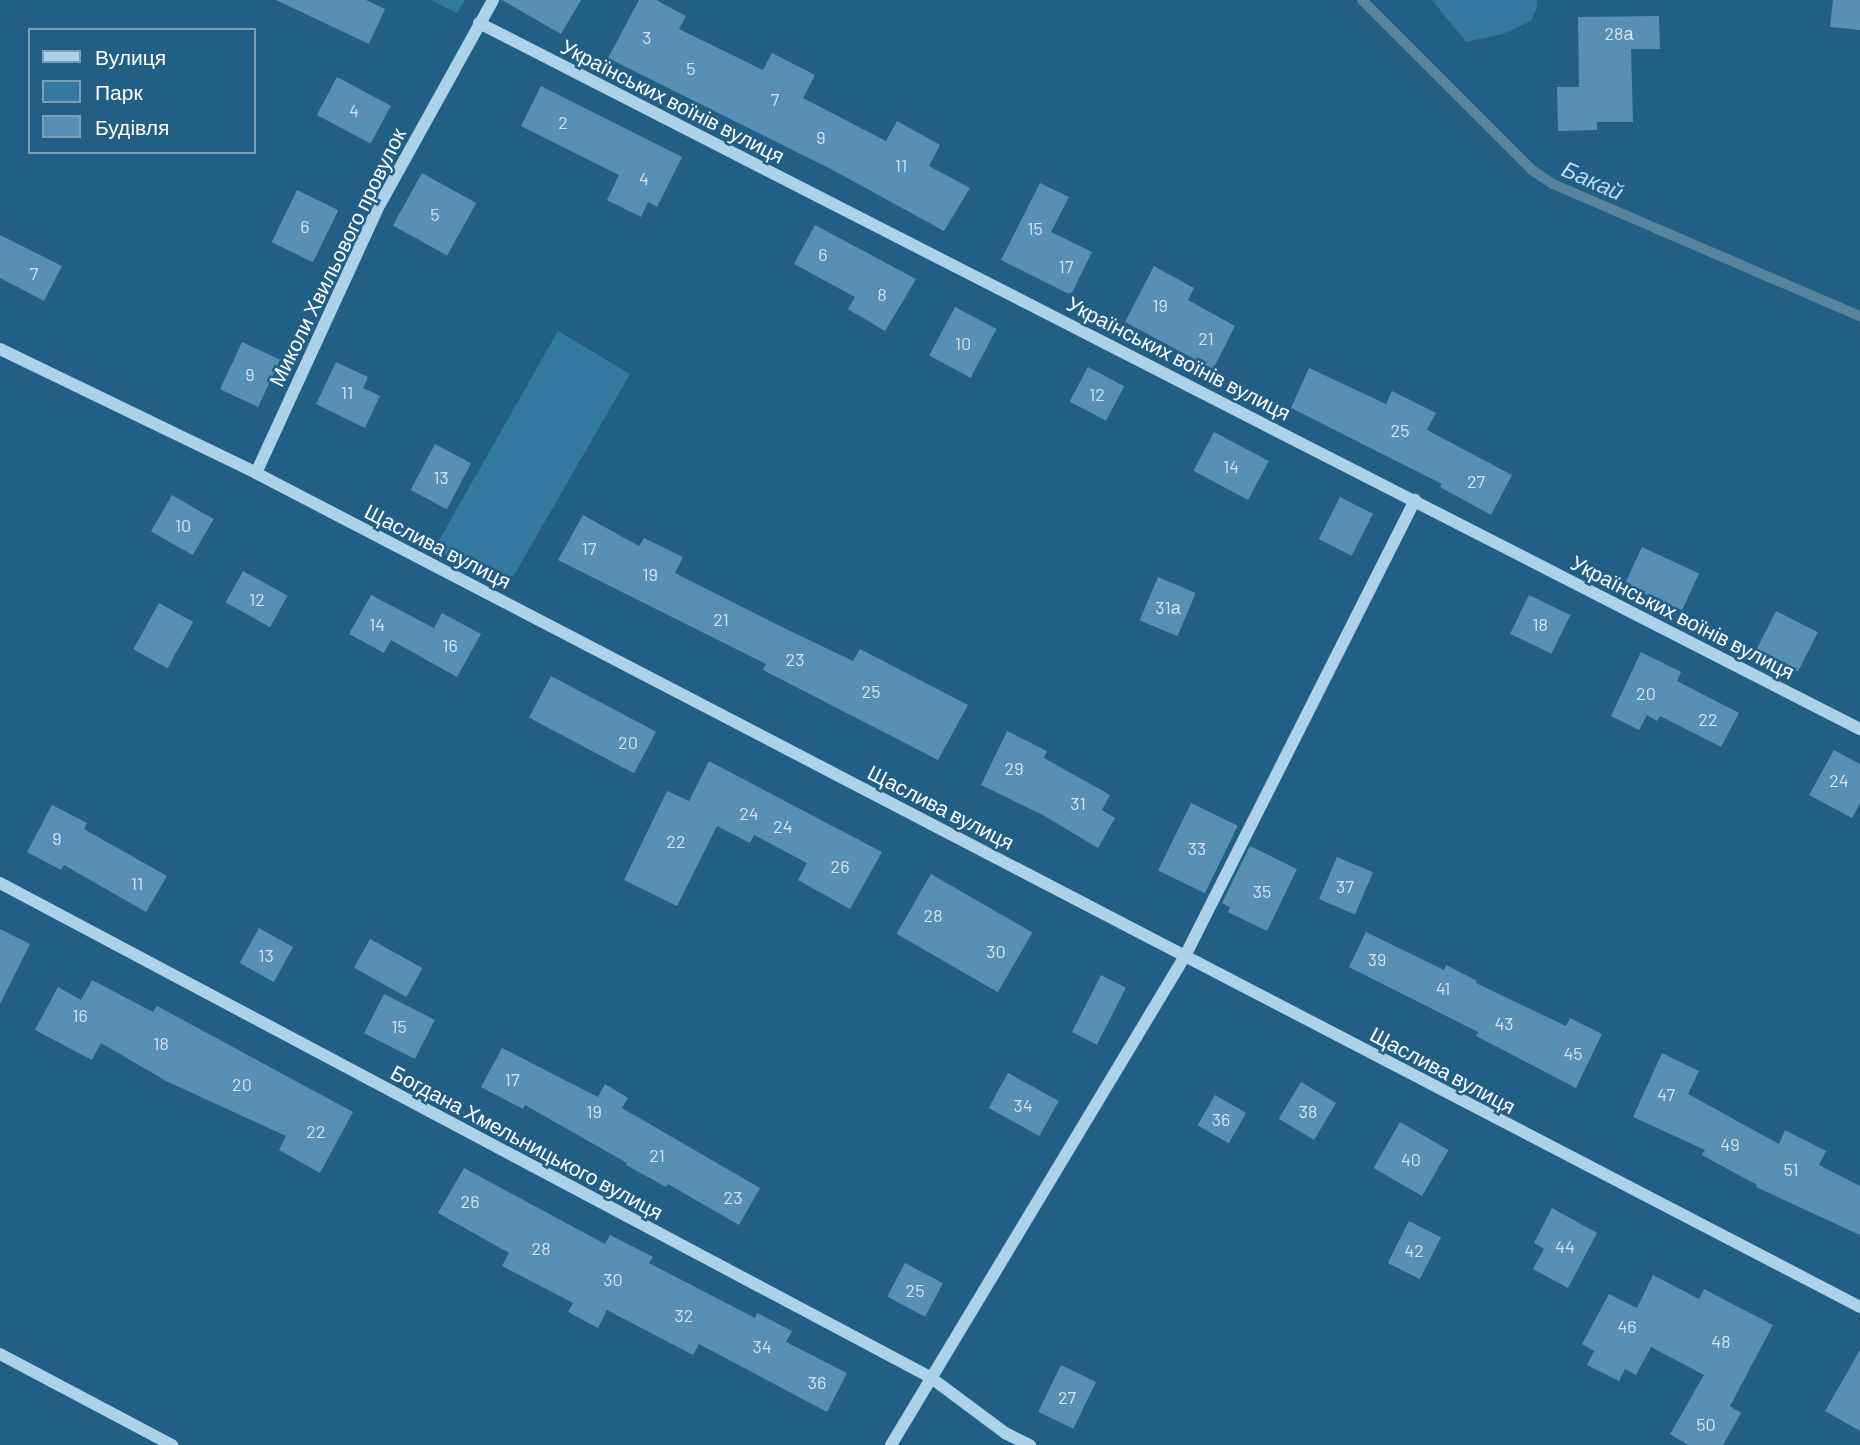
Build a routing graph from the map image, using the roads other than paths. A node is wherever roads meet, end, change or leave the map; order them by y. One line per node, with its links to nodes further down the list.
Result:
1 (493, 0): 2 (street, Миколи Хвильового провулок)
2 (479, 23): 4 (street, Миколи Хвильового провулок); 5 (street, Українських воїнів вулиця)
3 (0, 349): 4 (street, Щаслива вулиця)
4 (256, 473): 8 (street, Щаслива вулиця)
5 (1415, 500): 6 (street, Українських воїнів вулиця); 8 (street)
6 (1860, 729)
7 (0, 883): 11 (street, Богдана Хмельницького вулиця)
8 (1185, 956): 9 (street, Щаслива вулиця); 11 (street)
9 (1860, 1307)
10 (0, 1354): 12 (street)
11 (930, 1377): 13 (street); 14 (street, Богдана Хмельницького вулиця)
12 (172, 1445)
13 (891, 1445)
14 (1030, 1445)

